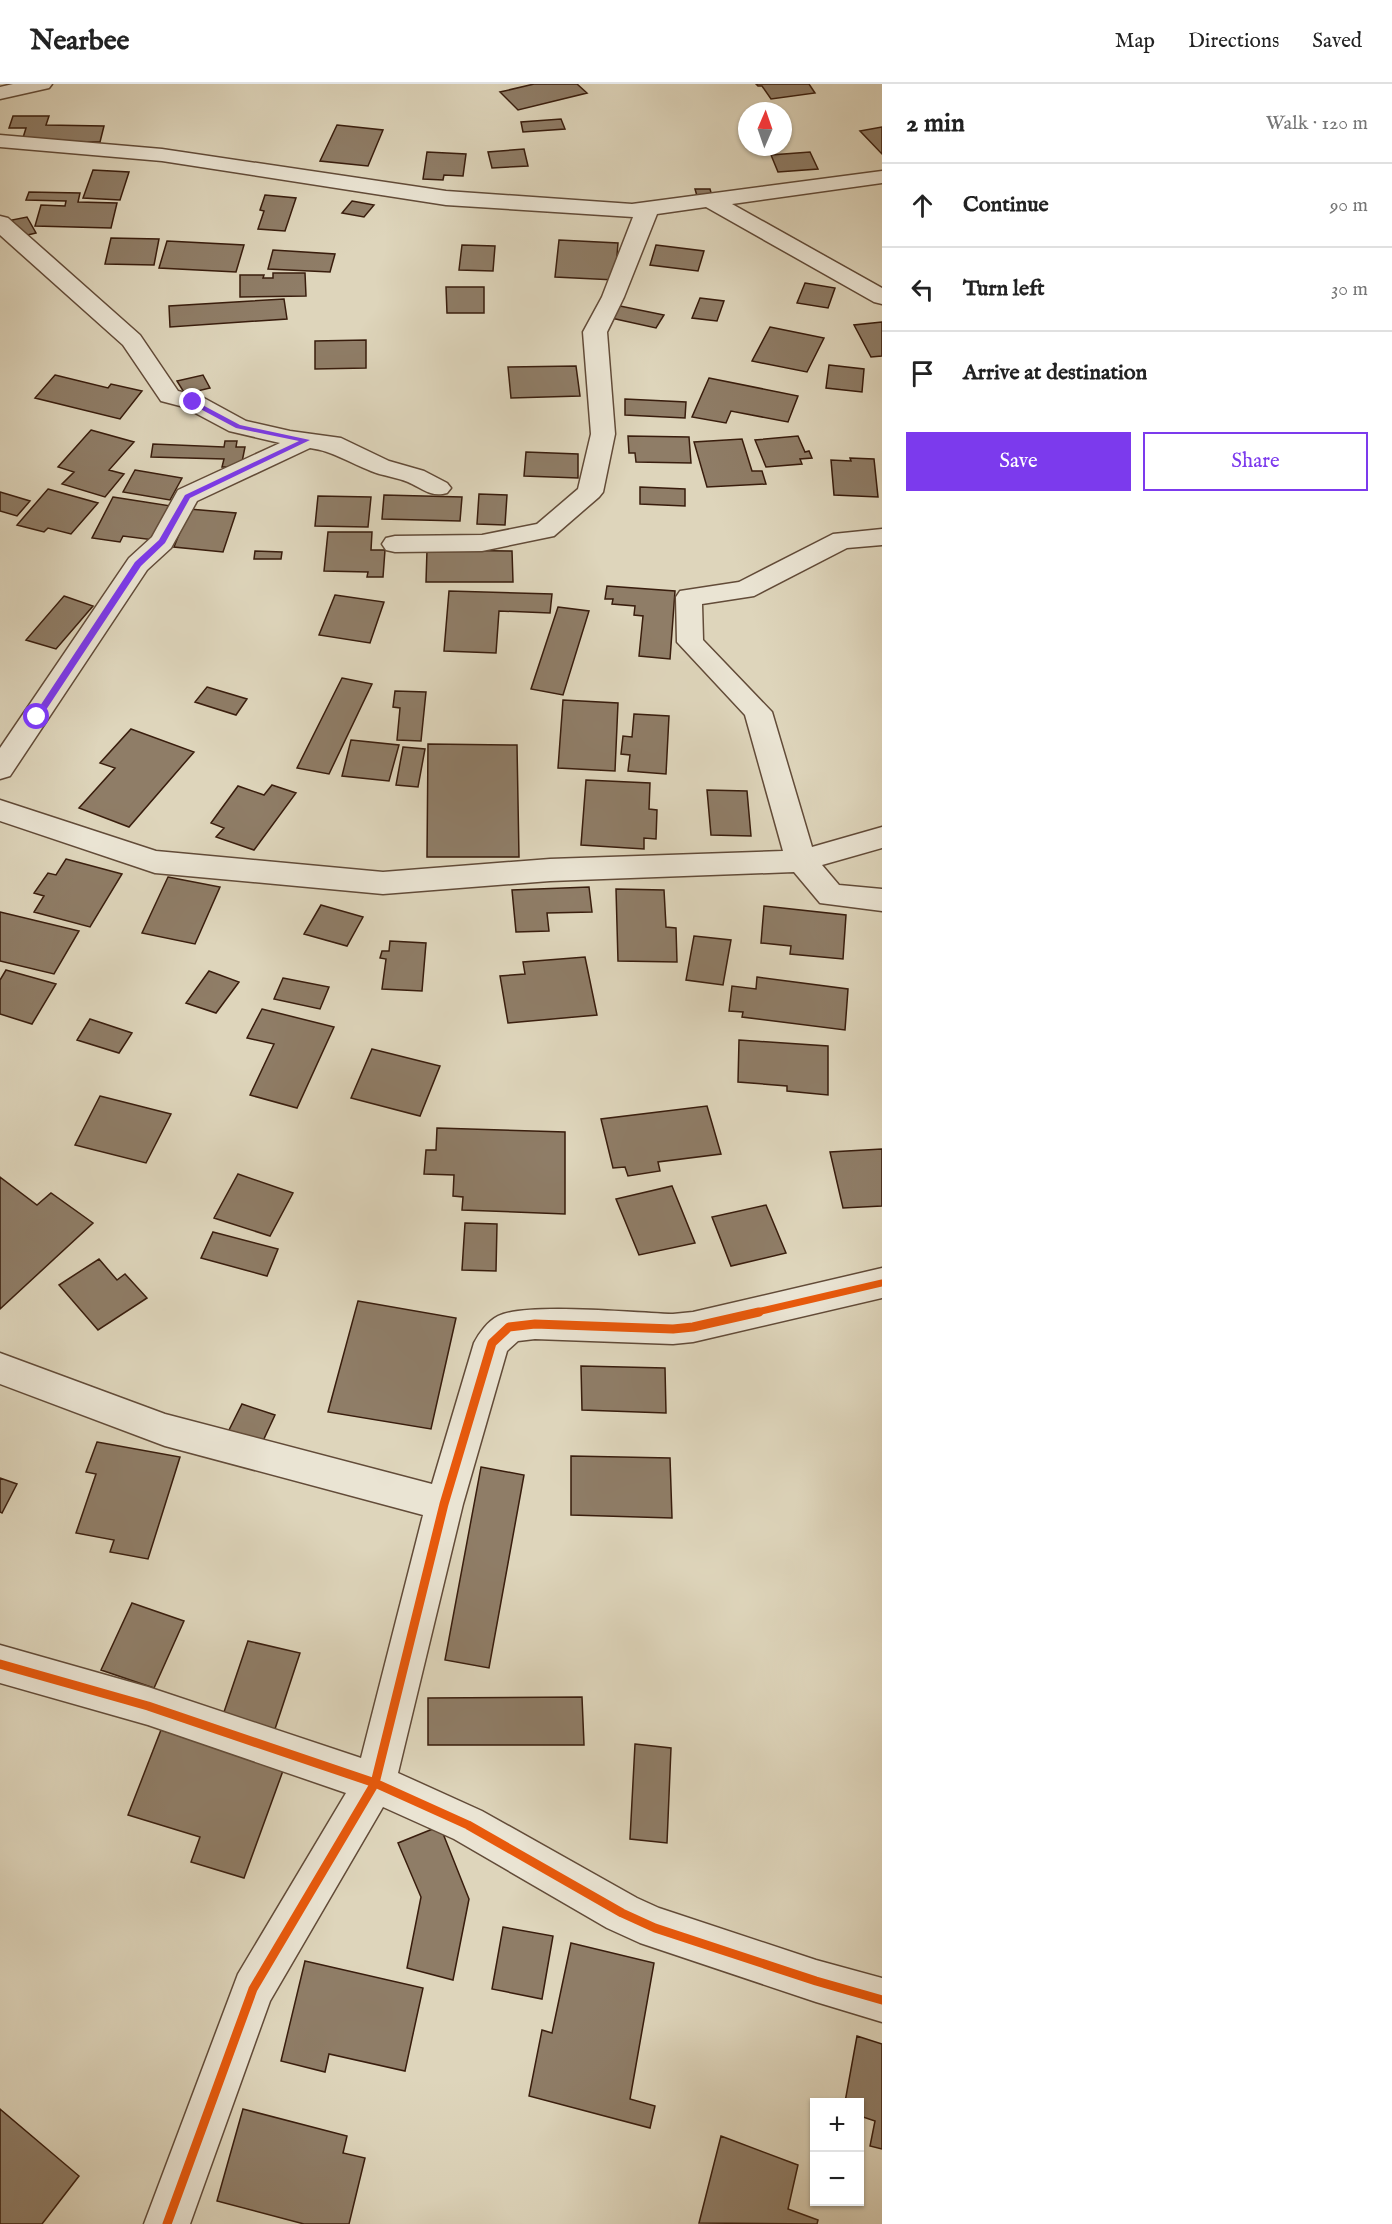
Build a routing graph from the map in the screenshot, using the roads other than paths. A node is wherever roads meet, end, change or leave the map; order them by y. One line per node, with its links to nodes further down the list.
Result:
1 (42, 84): 2 (street)
2 (0, 93)
3 (0, 141): 6 (street)
4 (882, 177): 5 (street)
5 (710, 200): 6 (street); 8 (street)
6 (648, 208): 12 (street)
7 (3, 231): 9 (street)
8 (882, 297)
9 (307, 440): 10 (street); 13 (street)
10 (438, 488)
11 (882, 537): 16 (street)
12 (395, 544)
13 (0, 769)
14 (0, 810): 16 (street)
15 (882, 837): 16 (street)
16 (801, 861): 17 (street)
17 (882, 900)
18 (882, 1283): 20 (street)
19 (0, 1368): 20 (street)
20 (444, 1504): 22 (street)
21 (0, 1664): 22 (street)
22 (375, 1784): 23 (street); 24 (street)
23 (882, 2000)
24 (167, 2224)

